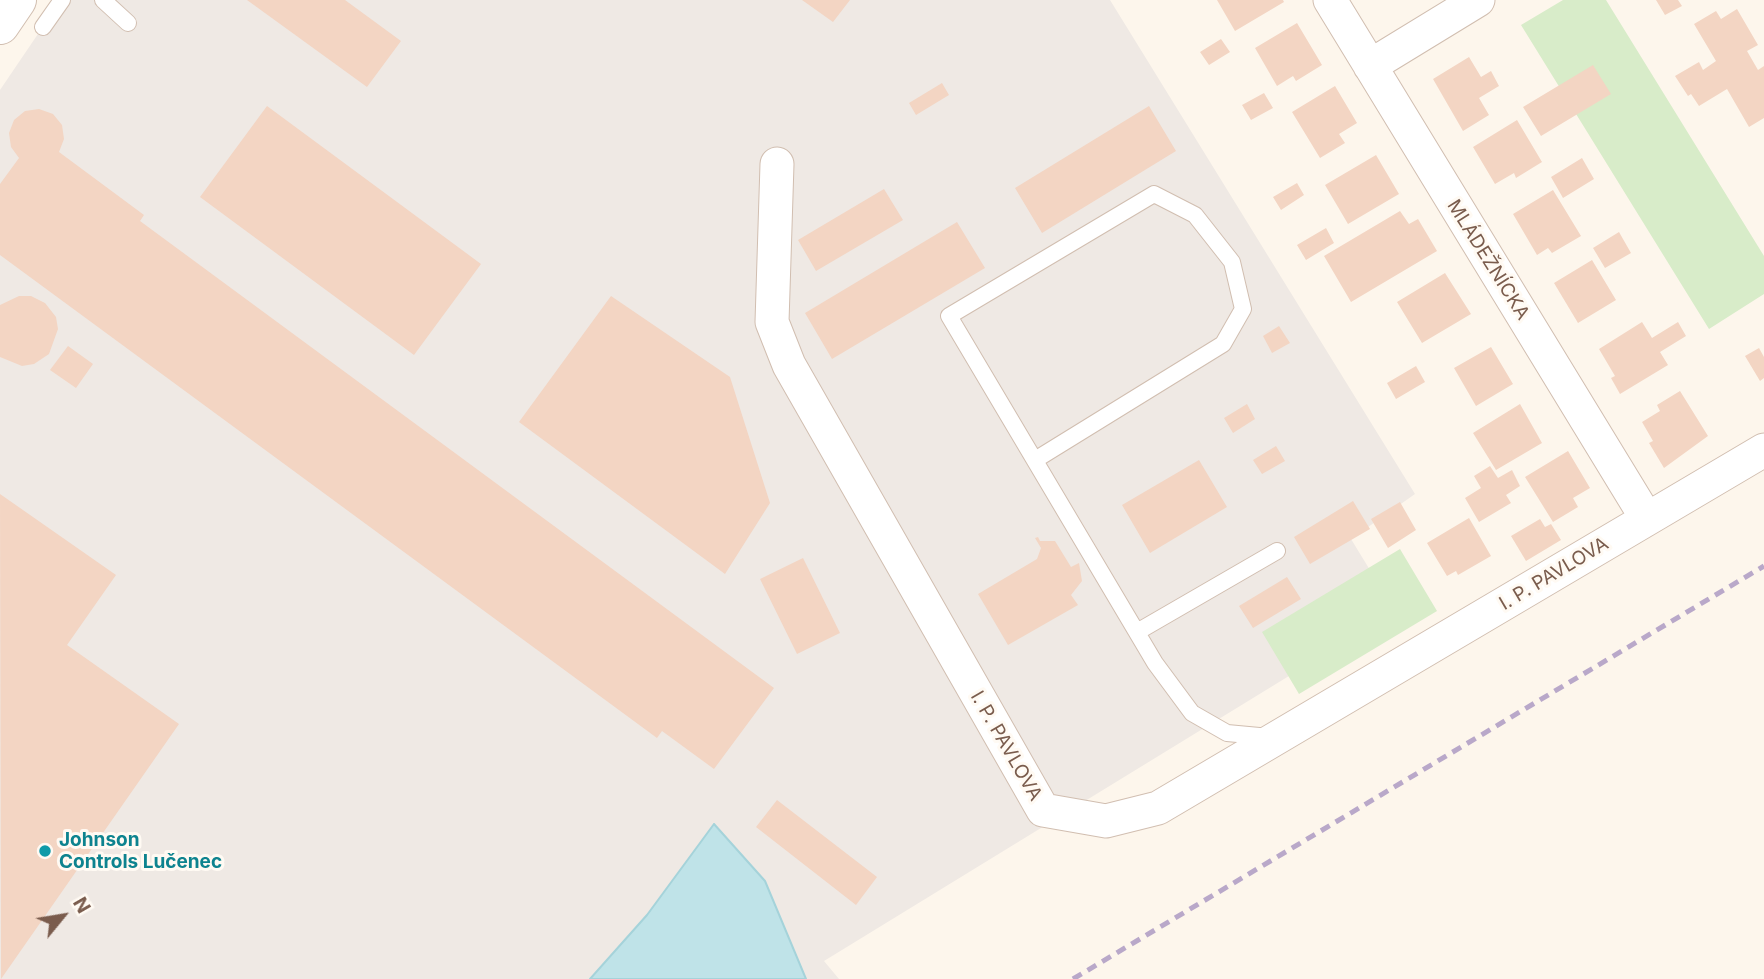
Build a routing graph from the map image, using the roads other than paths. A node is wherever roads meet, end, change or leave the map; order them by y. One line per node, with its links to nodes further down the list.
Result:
1 (62, 0): 5 (lane)
2 (103, 0): 6 (lane)
3 (1330, 0): 8 (street, MLÁDEŽNÍCKA)
4 (1478, 0): 8 (street)
5 (30, 13): 7 (street)
6 (128, 23)
7 (0, 25)
8 (1370, 66): 12 (street, MLÁDEŽNÍCKA)
9 (777, 164): 15 (street, I. P. PAVLOVA)
10 (1764, 450): 12 (street, I. P. PAVLOVA)
11 (1035, 460): 11 (lane); 14 (lane)
12 (1647, 519): 15 (street, I. P. PAVLOVA)
13 (1277, 551): 14 (lane)
14 (1137, 632): 15 (lane)
15 (1279, 738)

